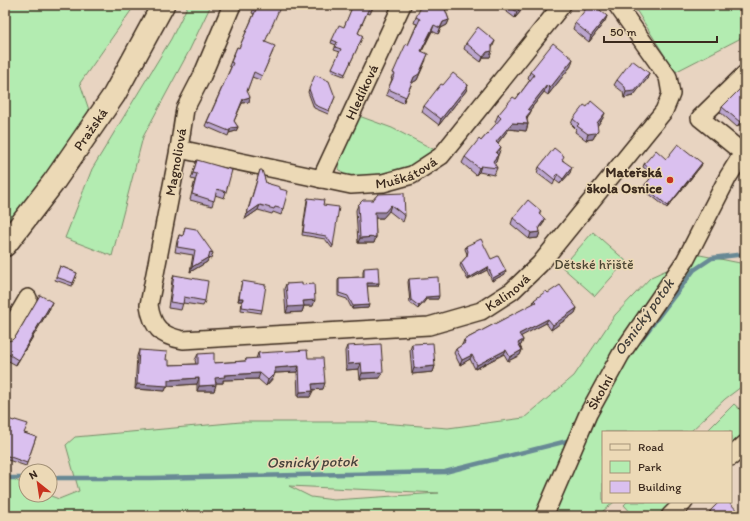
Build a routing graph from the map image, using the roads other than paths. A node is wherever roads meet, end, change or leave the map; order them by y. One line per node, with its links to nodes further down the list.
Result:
1 (163, 5): 10 (main road, Pražská)
2 (232, 5): 7 (street, Magnoliová)
3 (402, 5): 9 (street, Hledíková)
4 (562, 5): 9 (street, Muškátová)
5 (617, 5): 12 (street, Kalinová)
6 (745, 74): 8 (street, Školní)
7 (179, 149): 9 (street, Muškátová); 12 (street, Magnoliová)
8 (744, 152): 17 (street, Školní)
9 (320, 179)
10 (5, 245)
11 (28, 298): 13 (street)
12 (156, 326)
13 (5, 337)
14 (745, 444): 15 (street)
15 (732, 456)
16 (683, 503): 18 (street)
17 (544, 516)
18 (670, 516)

